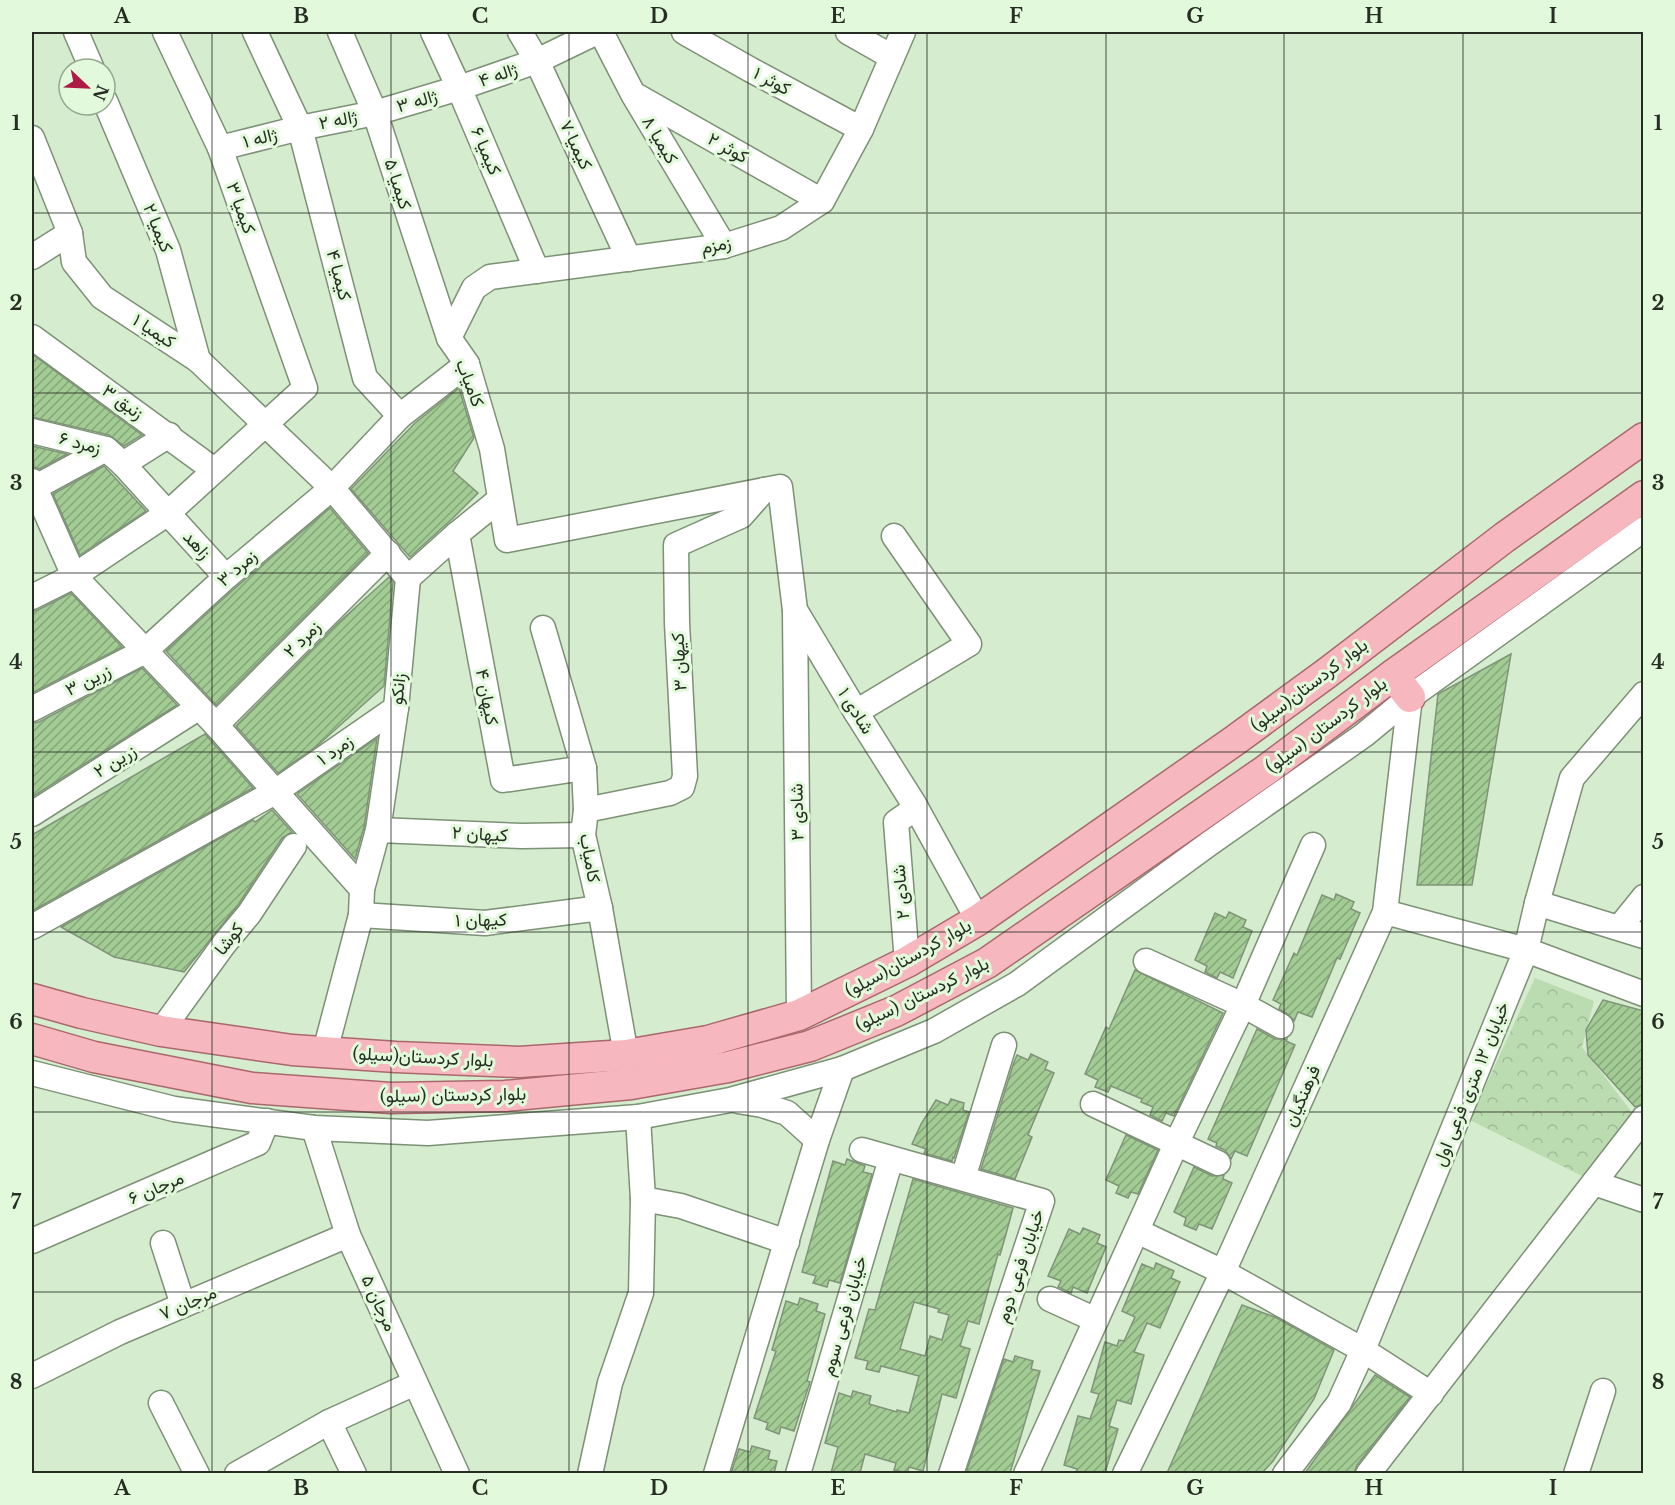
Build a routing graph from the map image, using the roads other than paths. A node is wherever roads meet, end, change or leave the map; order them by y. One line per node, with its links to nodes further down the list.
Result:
1 (76, 32): 11 (street)
2 (165, 32): 21 (street, کیمیا ۳)
3 (255, 32): 18 (street, کیمیا ۴)
4 (340, 32): 16 (street, کیمیا ۵)
5 (432, 32): 14 (street, کیمیا ۶)
6 (520, 32): 13 (street, کیمیا ۷)
7 (598, 32): 13 (street, ژاله ۴); 15 (street, کیمیا ۸)
8 (684, 32): 19 (street, کوثر ۱)
9 (848, 32): 12 (street)
10 (903, 32): 12 (street, زمزم)
11 (87, 57)
12 (892, 57): 19 (street, زمزم)
13 (537, 61): 14 (street, ژاله ۴); 26 (street, کیمیا ۷)
14 (459, 88): 16 (street, ژاله ۳); 27 (street, کیمیا ۶)
15 (633, 94): 22 (street, کوثر ۲); 24 (street, کیمیا ۸)
16 (375, 113): 18 (street, ژاله ۲); 29 (street, کیمیا ۵)
17 (112, 117): 30 (street, کیمیا ۲)
18 (300, 128): 21 (street, ژاله ۱); 32 (street, کیمیا ۴)
19 (861, 129): 22 (street, زمزم)
20 (32, 138): 23 (street, کیمیا ۱)
21 (220, 148): 33 (street, کیمیا ۳)
22 (822, 201): 24 (street, زمزم)
23 (70, 233): 25 (street); 30 (street, کیمیا ۱)
24 (724, 246): 26 (street, زمزم)
25 (32, 257)
26 (628, 259): 27 (street, زمزم)
27 (537, 271): 29 (street, زمزم)
28 (32, 337): 35 (street, زنبق ۳)
29 (449, 338): 31 (street, کامیاب)
30 (198, 360): 33 (street, کیمیا ۱)
31 (467, 364): 32 (street); 43 (street, کامیاب)
32 (400, 416): 40 (street)
33 (266, 424): 38 (street); 40 (street, کیمیا ۱)
34 (32, 431): 37 (street, زمرد ۶)
35 (169, 435): 37 (street); 38 (street, زنبق ۳)
36 (1644, 438): 63 (main road, بلوار کردستان(سیلو))
37 (115, 456): 39 (street); 44 (street, زاهد)
38 (214, 470): 44 (street)
39 (32, 486): 49 (street)
40 (332, 488): 48 (street); 50 (street, زمرد ۳)
41 (772, 488): 43 (street, کامیاب); 53 (street, شادی ۱); 68 (street, کیهان ۳)
42 (1644, 496): 56 (main road, بلوار کردستان (سیلو))
43 (499, 500): 46 (street)
44 (168, 513): 49 (street); 50 (street, زاهد)
45 (1644, 529): 56 (street)
46 (457, 534): 51 (street); 64 (street, کیهان ۴)
47 (894, 536): 61 (street)
48 (388, 553): 51 (street); 62 (street, زمرد ۲)
49 (74, 576): 52 (street); 55 (street)
50 (226, 577): 55 (street, زمرد ۳)
51 (408, 578): 59 (street, زانکو)
52 (32, 597)
53 (795, 610): 61 (street, شادی ۱); 90 (street, شادی ۳)
54 (543, 628): 64 (street, کامیاب)
55 (145, 651): 58 (street); 60 (street, زرین ۳)
56 (1402, 686): 65 (main road, بلوار کردستان (سیلو)); 78 (street, فرهنگیان); 97 (street)
57 (1644, 694): 76 (street, خیابان ۱۲ متری فرعی اول)
58 (198, 708): 62 (street); 69 (street, زرین ۲)
59 (396, 708): 66 (street, زمرد ۱); 70 (street, زانکو)
60 (32, 709)
61 (856, 712): 67 (street, شادی ۱)
62 (216, 725): 66 (street)
63 (1234, 741): 65 (main road); 80 (main road, بلوار کردستان(سیلو))
64 (584, 768): 68 (street, کامیاب)
65 (1266, 770): 93 (main road, بلوار کردستان (سیلو))
66 (275, 792): 74 (street); 81 (street, زمرد ۱)
67 (916, 808): 80 (street, شادی ۱); 86 (street, شادی ۲)
68 (586, 810): 71 (street, کامیاب)
69 (32, 814)
70 (378, 830): 71 (street, کیهان ۲); 74 (street, زانکو)
71 (583, 835): 77 (street, کامیاب)
72 (1313, 845): 89 (street)
73 (294, 846): 92 (street, کوشا)
74 (362, 889): 79 (street, زانکو)
75 (1644, 897): 82 (street)
76 (1536, 903): 82 (street); 84 (street, خیابان ۱۲ متری فرعی اول)
77 (600, 908): 79 (street, کیهان ۱); 96 (street, کامیاب)
78 (1385, 912): 84 (street); 119 (street, فرهنگیان)
79 (361, 915): 95 (street, زانکو)
80 (978, 920): 86 (main road, بلوار کردستان(سیلو))
81 (32, 927)
82 (1619, 928): 83 (street)
83 (1644, 936)
84 (1526, 950): 87 (street); 123 (street, خیابان ۱۲ متری فرعی اول)
85 (1146, 961): 89 (street)
86 (907, 962): 90 (main road, بلوار کردستان(سیلو))
87 (1644, 993)
88 (32, 999): 92 (main road, بلوار کردستان(سیلو))
89 (1243, 1005): 91 (street); 106 (street)
90 (799, 1015): 96 (main road, بلوار کردستان(سیلو))
91 (1281, 1026)
92 (161, 1030): 95 (main road, بلوار کردستان(سیلو))
93 (32, 1039)
94 (1004, 1045): 110 (street)
95 (325, 1051): 96 (main road, بلوار کردستان(سیلو))
96 (626, 1055)
97 (842, 1069): 99 (street); 105 (street)
98 (34, 1080): 103 (street)
99 (730, 1100): 101 (street); 105 (street)
100 (1093, 1104): 106 (street)
101 (638, 1117): 104 (street); 112 (street)
102 (1644, 1118): 111 (street)
103 (267, 1121): 104 (street); 116 (street, مرجان ۶)
104 (314, 1128): 115 (street, مرجان ۵)
105 (817, 1140): 117 (street)
106 (1177, 1142): 109 (street); 114 (street)
107 (862, 1150): 108 (street, خیابان فرعی دوم)
108 (891, 1159): 110 (street, خیابان فرعی دوم); 136 (street, خیابان فرعی سوم)
109 (1218, 1163)
110 (963, 1178): 137 (street, خیابان فرعی دوم)
111 (1594, 1183): 113 (street); 127 (street)
112 (643, 1199): 117 (street); 134 (street)
113 (1644, 1200)
114 (1137, 1231): 119 (street); 122 (street)
115 (348, 1235): 121 (street, مرجان ۷); 125 (street, مرجان ۵)
116 (32, 1242)
117 (787, 1242): 135 (street)
118 (163, 1243): 121 (street)
119 (1223, 1272): 123 (street); 139 (street, فرهنگیان)
120 (1050, 1299): 122 (street)
121 (183, 1305): 124 (street, مرجان ۷)
122 (1096, 1320): 138 (street)
123 (1363, 1350): 127 (street); 140 (street, خیابان ۱۲ متری فرعی اول)
124 (32, 1376)
125 (415, 1383): 129 (street); 133 (street, مرجان ۵)
126 (1603, 1391): 142 (street)
127 (1431, 1394): 141 (street)
128 (161, 1403): 130 (street)
129 (329, 1422): 131 (street); 132 (street)
130 (198, 1473)
131 (237, 1473)
132 (354, 1473)
133 (457, 1473)
134 (590, 1473)
135 (716, 1473)
136 (798, 1473)
137 (951, 1473)
138 (1026, 1473)
139 (1125, 1473)
140 (1286, 1473)
141 (1368, 1473)
142 (1576, 1473)

